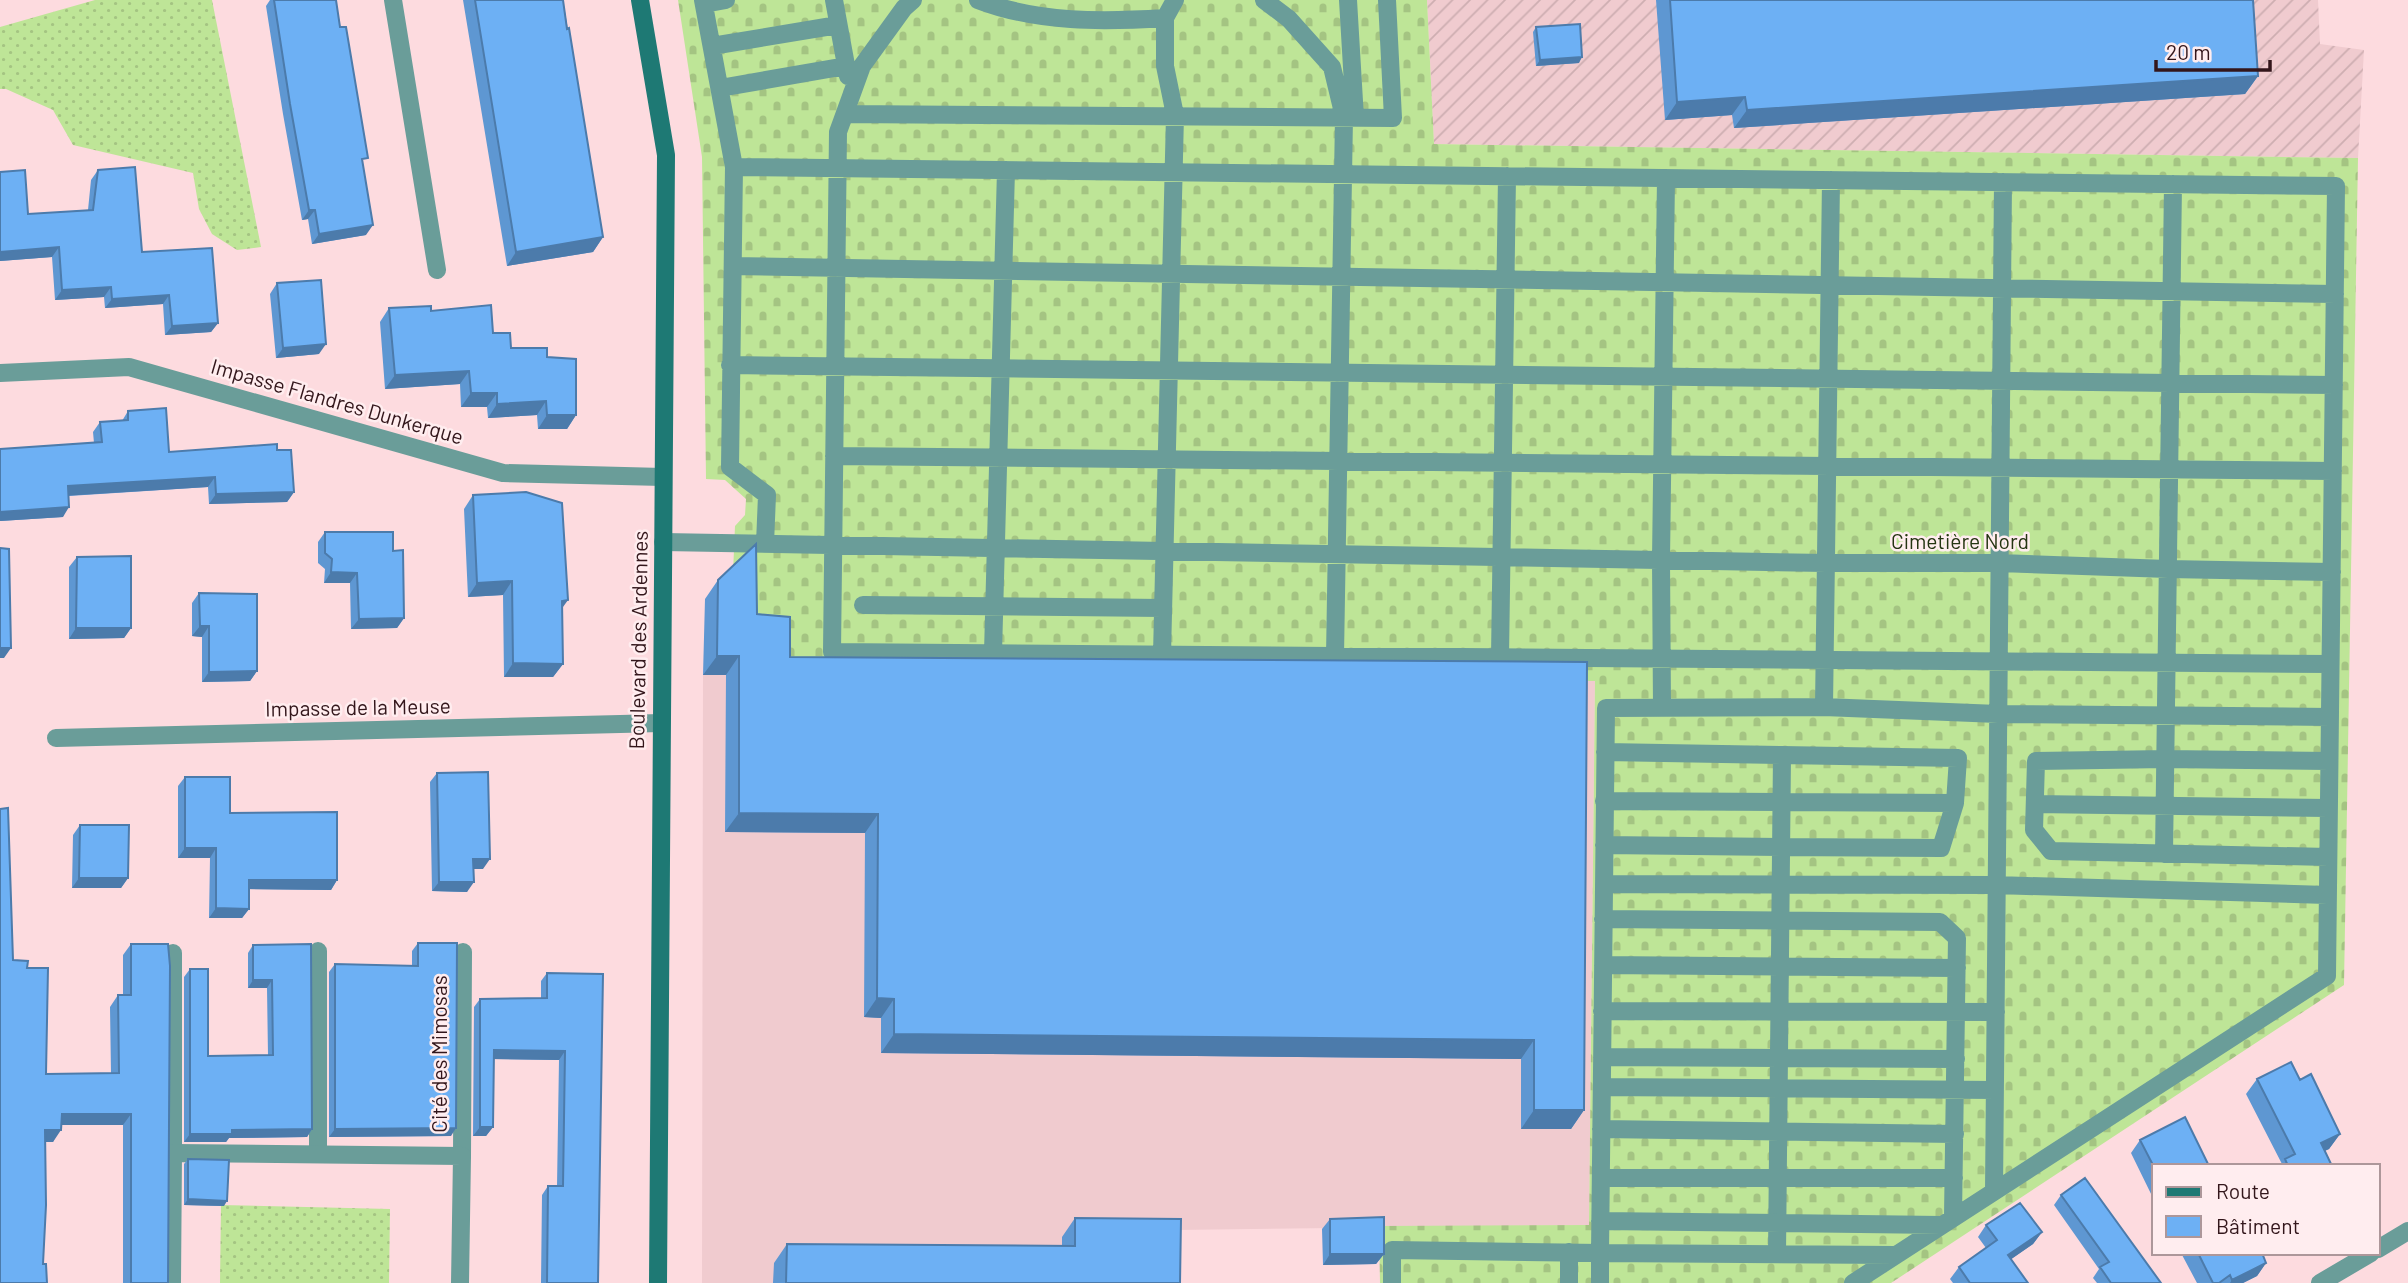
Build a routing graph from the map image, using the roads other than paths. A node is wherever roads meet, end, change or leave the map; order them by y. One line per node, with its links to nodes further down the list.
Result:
1 (393, 0): 34 (street)
2 (640, 0): 66 (main road, Boulevard des Ardennes)
3 (726, 0): 11 (street)
4 (834, 0): 14 (street)
5 (913, 0): 18 (street)
6 (978, 0): 12 (street)
7 (1264, 0): 21 (street)
8 (1348, 0): 21 (street)
9 (1387, 0): 21 (street)
10 (1177, 1): 13 (street)
11 (704, 2): 15 (street)
12 (1016, 6): 13 (street)
13 (1165, 18): 20 (street)
14 (838, 25): 15 (street); 16 (street)
15 (712, 46): 17 (street)
16 (846, 66): 17 (street); 18 (street)
17 (720, 88): 22 (street)
18 (852, 95): 19 (street)
19 (845, 114): 20 (street); 23 (street)
20 (1175, 115): 21 (street); 25 (street)
21 (1350, 118): 26 (street)
22 (734, 167): 23 (street); 32 (street)
23 (836, 168): 24 (street); 33 (street)
24 (1006, 170): 25 (street); 35 (street)
25 (1174, 172): 26 (street); 36 (street)
26 (1343, 174): 27 (street); 37 (street)
27 (1507, 176): 28 (street); 38 (street)
28 (1666, 178): 29 (street); 39 (street)
29 (1831, 180): 30 (street); 40 (street)
30 (2003, 182): 31 (street); 41 (street)
31 (2173, 184): 42 (street); 43 (street)
32 (733, 266): 33 (street); 44 (street)
33 (836, 268): 35 (street); 45 (street)
34 (437, 270)
35 (1003, 271): 36 (street); 46 (street)
36 (1171, 274): 37 (street); 47 (street)
37 (1342, 277): 38 (street); 48 (street)
38 (1505, 280): 39 (street); 50 (street)
39 (1665, 282): 40 (street); 51 (street)
40 (1829, 286): 41 (street); 52 (street)
41 (2002, 288): 42 (street); 53 (street)
42 (2172, 292): 43 (street); 54 (street)
43 (2335, 294): 55 (street)
44 (730, 365): 45 (street); 68 (street)
45 (835, 366): 46 (street); 56 (street)
46 (1001, 368): 47 (street); 57 (street)
47 (1169, 370): 48 (street); 58 (street)
48 (1340, 372): 50 (street); 59 (street)
49 (0, 373): 66 (street, Impasse Flandres Dunkerque)
50 (1504, 374): 51 (street); 60 (street)
51 (1663, 376): 52 (street); 61 (street)
52 (1828, 378): 53 (street); 62 (street)
53 (2001, 380): 54 (street); 63 (street)
54 (2171, 383): 55 (street); 64 (street)
55 (2334, 385): 65 (street)
56 (834, 456): 57 (street); 69 (street)
57 (999, 458): 58 (street); 70 (street)
58 (1167, 459): 59 (street); 71 (street)
59 (1338, 461): 60 (street); 72 (street)
60 (1503, 463): 61 (street); 73 (street)
61 (1662, 465): 62 (street); 74 (street)
62 (1827, 466): 63 (street); 75 (street)
63 (2000, 468): 64 (street); 76 (street)
64 (2170, 470): 65 (street); 77 (street)
65 (2333, 471): 78 (street)
66 (663, 477): 67 (main road, Boulevard des Ardennes)
67 (663, 542): 68 (street); 96 (main road, Boulevard des Ardennes)
68 (765, 544): 69 (street)
69 (833, 545): 70 (street); 82 (street)
70 (996, 548): 71 (street); 80 (street)
71 (1165, 551): 72 (street); 81 (street)
72 (1337, 554): 73 (street); 84 (street)
73 (1501, 557): 74 (street); 85 (street)
74 (1661, 560): 75 (street); 86 (street)
75 (1826, 563): 76 (street); 87 (street)
76 (2000, 563): 77 (street); 88 (street)
77 (2168, 569): 78 (street); 89 (street)
78 (2332, 572): 90 (street)
79 (863, 605): 80 (street)
80 (994, 606): 81 (street); 82 (street)
81 (1163, 608): 83 (street)
82 (993, 653): 83 (street)
83 (1162, 654): 84 (street)
84 (1335, 656): 85 (street)
85 (1500, 657): 86 (street)
86 (1662, 659): 87 (street); 92 (street)
87 (1825, 660): 88 (street); 91 (street)
88 (1998, 661): 89 (street); 93 (street)
89 (2167, 662): 90 (street); 94 (street)
90 (2330, 664): 95 (street)
91 (1824, 707): 92 (street); 93 (street)
92 (1662, 708): 98 (street)
93 (1998, 714): 94 (street); 114 (street)
94 (2166, 716): 95 (street); 100 (street)
95 (2330, 717): 101 (street)
96 (661, 723): 97 (street, Impasse de la Meuse); 157 (main road, Boulevard des Ardennes)
97 (56, 738)
98 (1605, 752): 99 (street); 102 (street)
99 (1782, 755): 103 (street); 104 (street)
100 (2166, 759): 101 (street); 105 (street); 106 (street)
101 (2329, 761): 107 (street)
102 (1604, 801): 103 (street); 108 (street)
103 (1782, 802): 104 (street); 109 (street)
104 (1955, 803): 109 (street)
105 (2035, 804): 106 (street); 110 (street)
106 (2165, 805): 107 (street); 110 (street)
107 (2328, 808): 111 (street)
108 (1604, 845): 109 (street); 112 (street)
109 (1781, 847): 113 (street)
110 (2164, 854): 111 (street)
111 (2328, 857): 115 (street)
112 (1604, 884): 113 (street); 116 (street)
113 (1780, 885): 114 (street); 117 (street)
114 (1996, 885): 115 (street); 127 (street)
115 (2327, 895): 144 (street)
116 (1603, 919): 117 (street); 121 (street)
117 (1780, 920): 122 (street); 123 (street)
118 (318, 951): 139 (street)
119 (463, 952): 140 (street, Cité des Mimosas)
120 (173, 953): 138 (street)
121 (1603, 965): 122 (street); 124 (street)
122 (1780, 967): 123 (street); 125 (street)
123 (1957, 968): 126 (street)
124 (1602, 1011): 125 (street); 128 (street)
125 (1779, 1012): 126 (street); 129 (street)
126 (1956, 1012): 127 (street); 130 (street)
127 (1996, 1012): 134 (street)
128 (1602, 1056): 129 (street); 131 (street)
129 (1778, 1058): 130 (street); 132 (street)
130 (1956, 1059): 133 (street)
131 (1601, 1087): 132 (street); 135 (street)
132 (1778, 1088): 133 (street); 136 (street)
133 (1955, 1090): 134 (street); 137 (street)
134 (1994, 1090): 144 (street)
135 (1601, 1129): 136 (street); 141 (street)
136 (1778, 1131): 137 (street); 142 (street)
137 (1955, 1133): 143 (street)
138 (173, 1153): 139 (street, Cité des Mimosas); 155 (street)
139 (318, 1154): 140 (street, Cité des Mimosas)
140 (462, 1156): 156 (street, Cité des Mimosas)
141 (1601, 1178): 142 (street); 145 (street)
142 (1777, 1178): 143 (street); 147 (street)
143 (1954, 1178): 146 (street)
144 (1994, 1191): 146 (street)
145 (1600, 1221): 147 (street); 151 (street)
146 (1947, 1221): 147 (street); 153 (street)
147 (1777, 1223): 152 (street)
148 (2408, 1231): 149 (street)
149 (2380, 1248)
150 (1569, 1252): 151 (street); 158 (street); 159 (street)
151 (1600, 1253): 152 (street); 160 (street)
152 (1777, 1254): 153 (street)
153 (1895, 1255): 161 (street)
154 (2368, 1255): 162 (street)
155 (172, 1283)
156 (460, 1283)
157 (658, 1283)
158 (1392, 1283)
159 (1569, 1283)
160 (1600, 1283)
161 (1853, 1283)
162 (2320, 1283)

